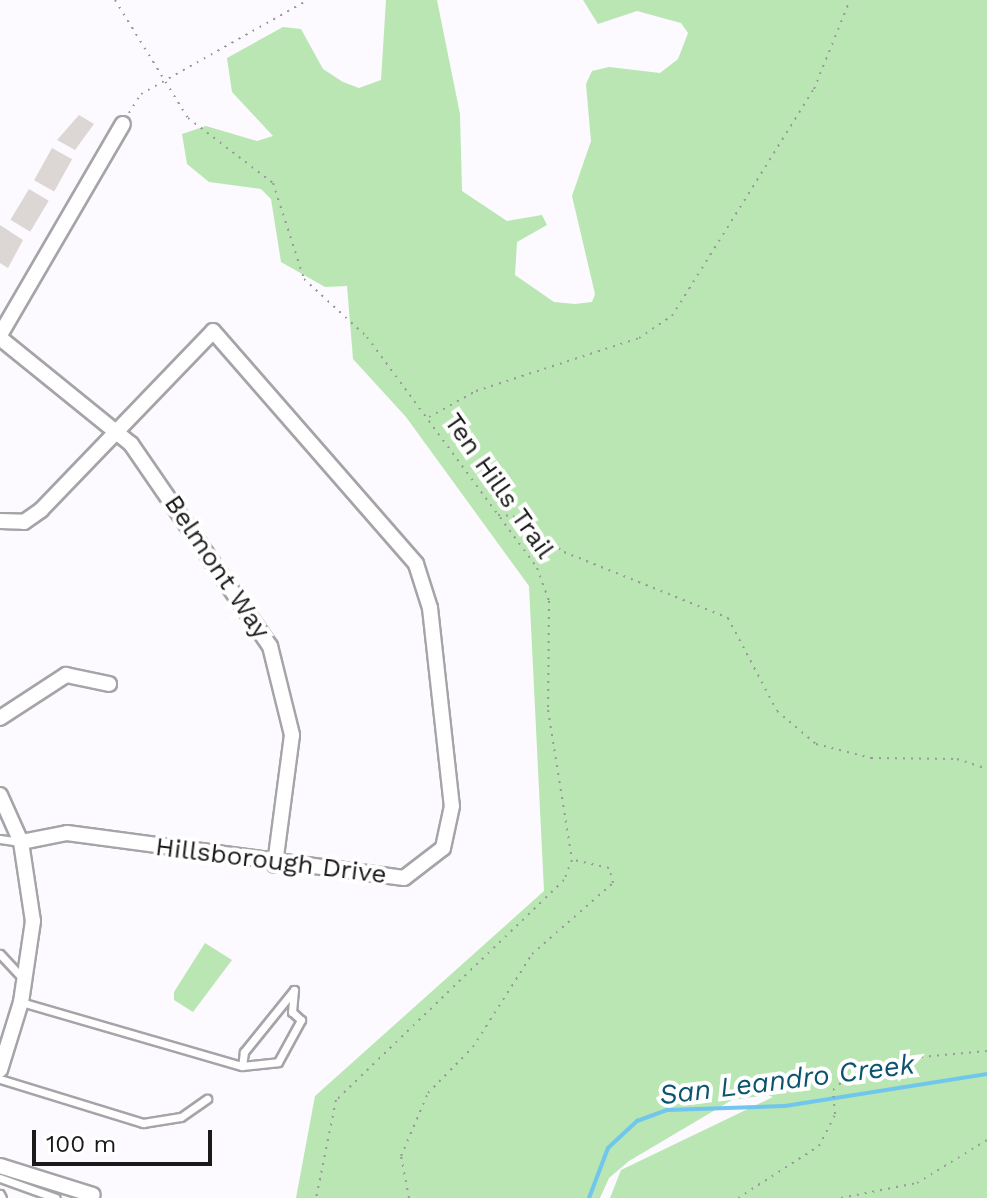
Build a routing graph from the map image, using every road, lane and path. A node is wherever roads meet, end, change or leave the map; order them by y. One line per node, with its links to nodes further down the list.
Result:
1 (115, 0): 4 (path, Ten Hills Trail)
2 (308, 0): 4 (path)
3 (850, 0): 7 (path)
4 (162, 82): 5 (path); 7 (path, Ten Hills Trail)
5 (123, 124): 6 (street)
6 (0, 336): 8 (street, Belmont Way)
7 (428, 418): 9 (path, Ten Hills Trail)
8 (118, 430): 10 (street); 18 (street, Belmont Way); 18 (street, Hillsborough Drive)
9 (498, 515): 13 (path); 17 (path, Ten Hills Trail)
10 (0, 521)
11 (109, 684): 12 (street)
12 (0, 718)
13 (987, 769)
14 (0, 795): 16 (street)
15 (0, 839): 16 (lane)
16 (21, 842): 18 (street, Hillsborough Drive); 20 (street)
17 (572, 860): 33 (path); 34 (path)
18 (275, 865)
19 (0, 954): 20 (lane)
20 (26, 981): 21 (street)
21 (21, 1002): 22 (street); 24 (lane)
22 (7, 1028): 25 (street)
23 (987, 1051): 35 (path)
24 (242, 1066): 24 (lane)
25 (0, 1070)
26 (0, 1079): 27 (lane)
27 (207, 1099)
28 (987, 1140): 36 (path)
29 (0, 1166): 31 (street)
30 (0, 1178): 32 (lane)
31 (93, 1195)
32 (56, 1198)
33 (316, 1198)
34 (409, 1198)
35 (738, 1198)
36 (841, 1198)

